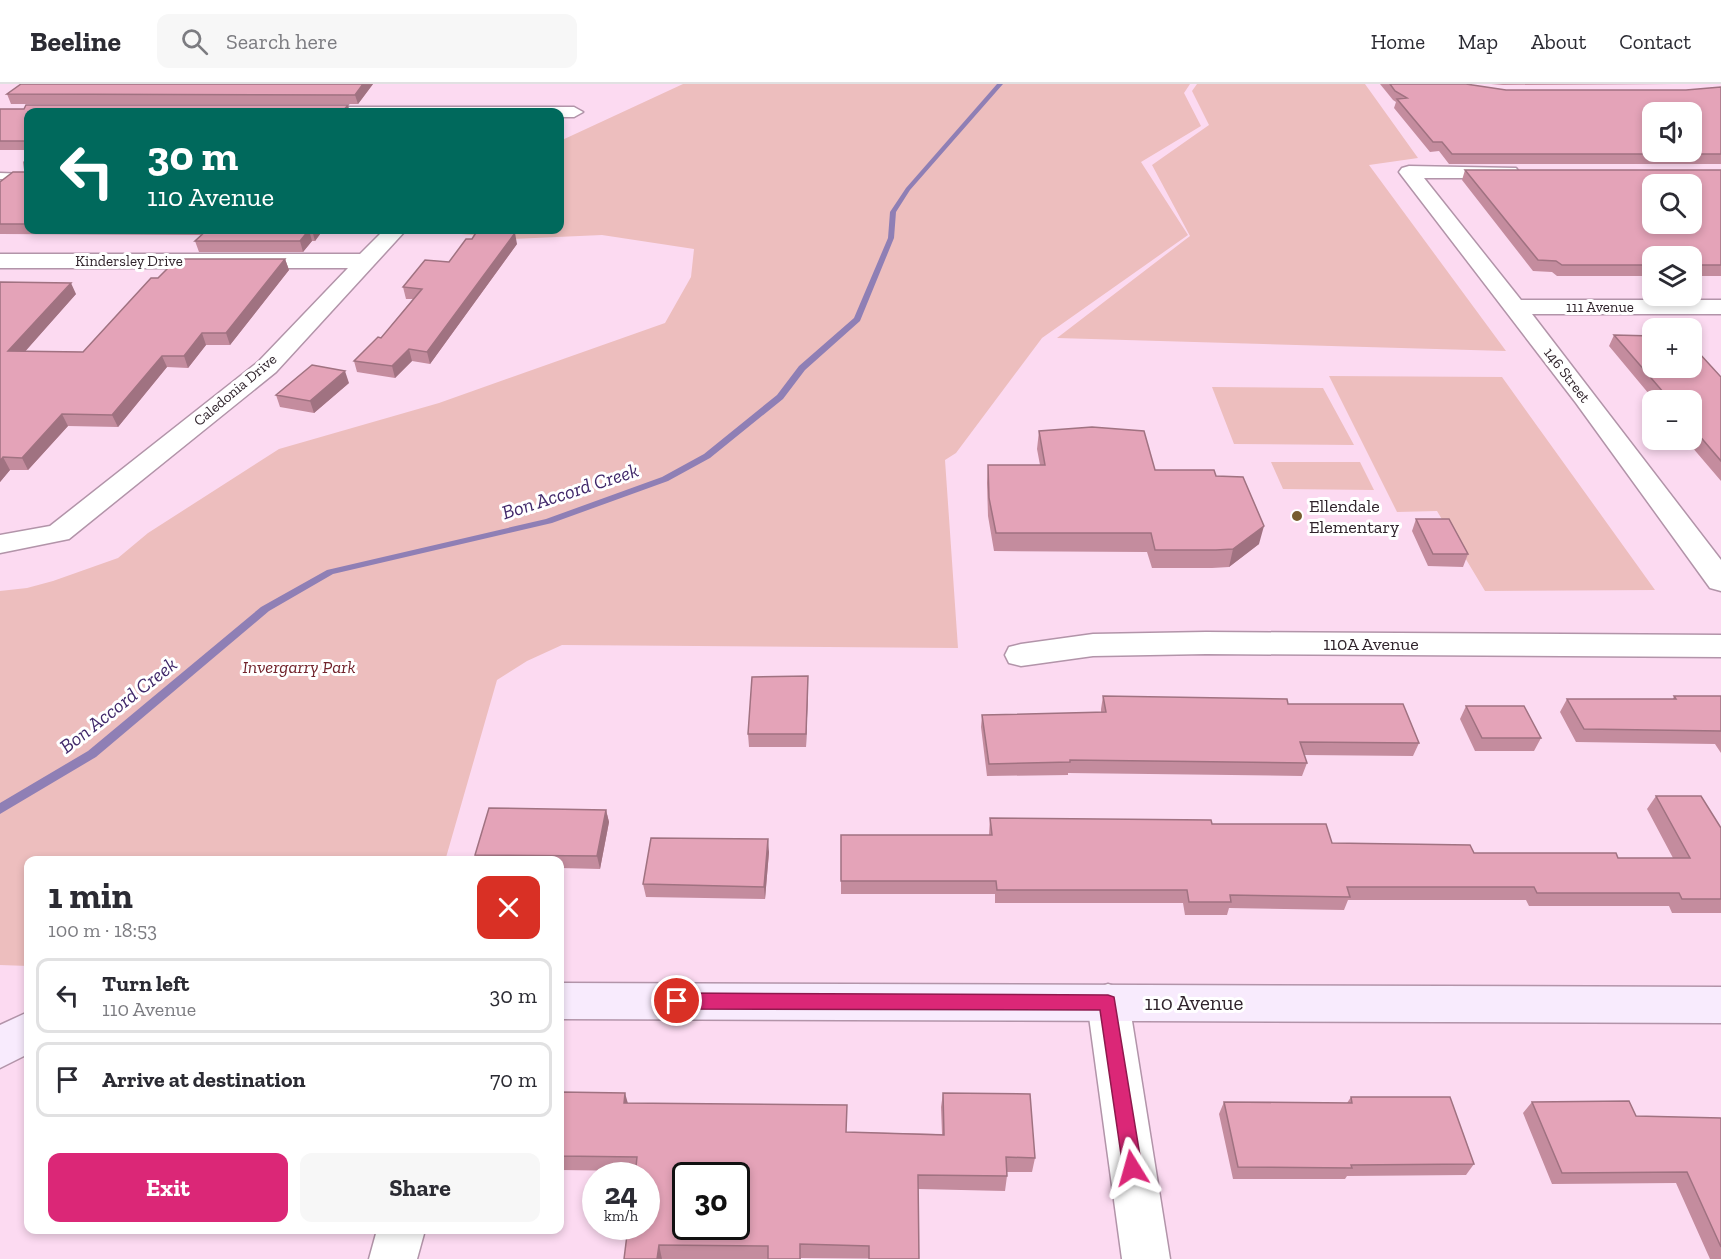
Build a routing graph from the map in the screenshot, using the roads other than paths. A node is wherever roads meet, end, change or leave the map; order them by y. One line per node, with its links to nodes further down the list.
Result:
1 (1533, 172): 7 (street, 146 Street)
2 (0, 176): 3 (lane)
3 (24, 177)
4 (391, 234): 6 (street, Caledonia Drive)
5 (0, 261): 6 (street, Kindersley Drive)
6 (365, 261): 9 (street, Caledonia Drive)
7 (1514, 307): 8 (street, 111 Avenue); 10 (street, 146 Street)
8 (1721, 307)
9 (0, 544)
10 (1721, 580)
11 (1721, 646): 12 (street, 110A Avenue)
12 (1021, 655)
13 (564, 1000): 14 (street, 110 Avenue)
14 (1108, 1002): 15 (street, 110 Avenue); 20 (street)
15 (1721, 1005)
16 (24, 1033): 17 (street)
17 (0, 1048)
18 (400, 1234): 19 (street)
19 (393, 1259)
20 (1146, 1259)

